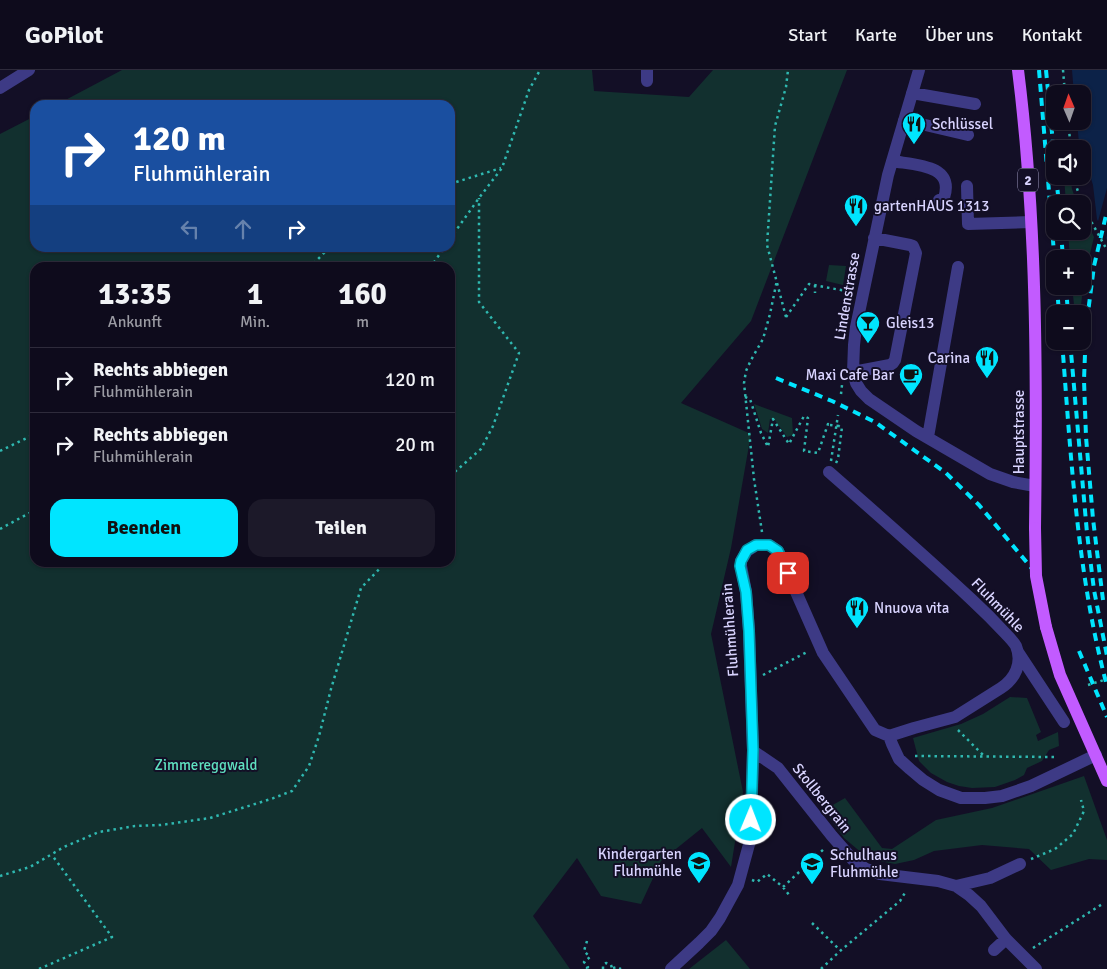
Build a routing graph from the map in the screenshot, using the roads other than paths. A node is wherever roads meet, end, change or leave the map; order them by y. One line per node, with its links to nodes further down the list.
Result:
1 (29, 70): 4 (street)
2 (919, 70): 5 (street, Lindenstrasse)
3 (1018, 70): 12 (main road, Hauptstrasse / 2)
4 (0, 88)
5 (912, 93): 6 (street); 7 (street, Lindenstrasse)
6 (975, 104)
7 (904, 120): 8 (street); 9 (street, Lindenstrasse)
8 (968, 135)
9 (892, 161): 11 (street); 13 (street, Lindenstrasse)
10 (967, 186): 12 (street)
11 (939, 200)
12 (1031, 222): 18 (main road, Hauptstrasse / 2)
13 (874, 238): 15 (street, Lindenstrasse); 15 (street)
14 (958, 267): 16 (street)
15 (853, 372): 16 (street, Lindenstrasse)
16 (928, 437): 18 (street, Lindenstrasse)
17 (829, 472): 19 (street, Fluhmühle)
18 (1036, 486): 23 (main road, Hauptstrasse / 2, bridge)
19 (1018, 652): 20 (street); 21 (street, Fluhmühle)
20 (1064, 722)
21 (889, 736): 22 (street, Fluhmühlerain); 23 (street)
22 (753, 750): 26 (street, Stollbergrain); 29 (street, Fluhmühlerain)
23 (1096, 756): 24 (main road, Hauptstrasse / 2)
24 (1107, 781)
25 (1020, 864): 26 (street)
26 (956, 886): 27 (street, Stollbergrain)
27 (1006, 939): 28 (street); 30 (street, Stollbergrain)
28 (994, 950)
29 (670, 969)
30 (1036, 969)

